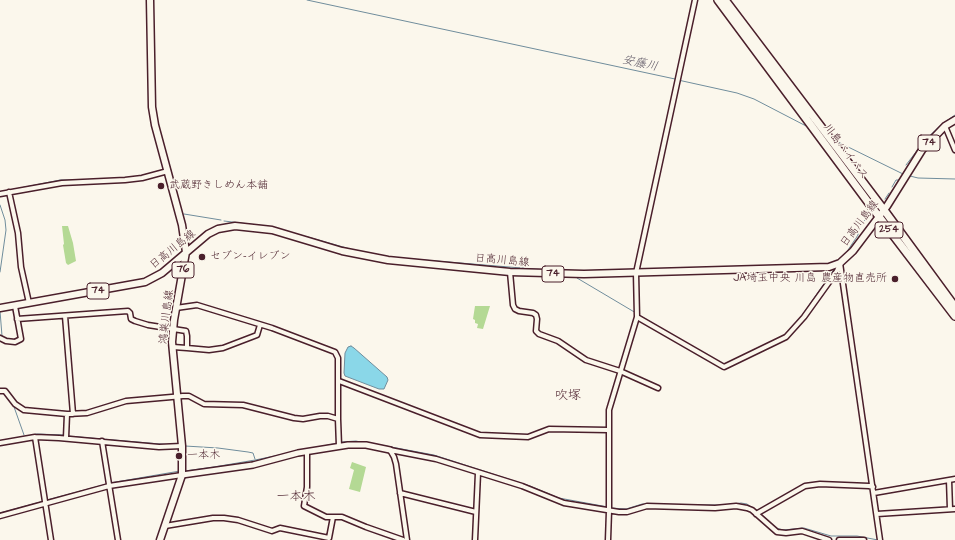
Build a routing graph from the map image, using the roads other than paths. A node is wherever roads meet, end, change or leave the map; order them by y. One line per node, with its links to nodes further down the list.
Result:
1 (150, 0): 8 (main road, 鴻巣川島線 / 76)
2 (694, 0): 16 (street)
3 (718, 0): 12 (highway, 川島バイパス / 254)
4 (725, 0): 11 (highway, 川島バイパス / 254)
5 (955, 120): 6 (main road, 日高川島線 / 74)
6 (945, 126): 7 (street); 11 (main road, 日高川島線 / 74)
7 (955, 150)
8 (168, 171): 9 (street); 13 (main road, 鴻巣川島線 / 76)
9 (9, 192): 10 (street); 17 (street)
10 (0, 194)
11 (884, 210): 12 (main road, 日高川島線 / 74); 19 (highway, 川島バイパス / 254)
12 (879, 216): 14 (main road, 日高川島線 / 74); 23 (highway, 川島バイパス / 254)
13 (186, 252): 15 (main road, 日高川島線 / 74); 17 (main road, 日高川島線 / 74); 21 (main road, 鴻巣川島線 / 76)
14 (840, 263): 16 (main road, 日高川島線 / 74); 24 (street); 53 (street)
15 (510, 272): 16 (main road, 日高川島線 / 74); 31 (street)
16 (636, 273): 24 (street)
17 (29, 303): 18 (main road, 日高川島線 / 74)
18 (15, 306): 20 (main road, 日高川島線 / 74); 25 (street)
19 (955, 307)
20 (0, 308)
21 (176, 308): 26 (street); 27 (main road, 鴻巣川島線 / 76)
22 (65, 316): 25 (street); 27 (street); 37 (street)
23 (955, 316)
24 (637, 317): 31 (street)
25 (17, 319): 28 (street)
26 (260, 325): 30 (street); 32 (street)
27 (173, 328): 29 (main road, 鴻巣川島線 / 76); 30 (street)
28 (0, 338)
29 (173, 347): 30 (street); 35 (main road, 鴻巣川島線 / 76)
30 (187, 348)
31 (620, 371): 33 (street); 39 (street)
32 (338, 380): 38 (street); 39 (street)
33 (658, 388)
34 (0, 391): 36 (street)
35 (177, 397): 37 (street); 38 (street); 44 (main road, 鴻巣川島線 / 76)
36 (67, 414): 37 (street); 41 (street)
37 (73, 414)
38 (338, 419): 45 (street)
39 (608, 430): 58 (street)
40 (35, 437): 41 (street); 43 (street); 56 (street)
41 (66, 438): 42 (street)
42 (102, 441): 44 (street); 52 (street)
43 (0, 443)
44 (182, 446): 49 (main road, 鴻巣川島線 / 76)
45 (339, 446): 46 (street); 47 (street)
46 (390, 450): 48 (street); 54 (street)
47 (307, 452): 49 (street); 63 (street)
48 (478, 473): 58 (street); 59 (street)
49 (182, 475): 52 (street); 64 (main road, 鴻巣川島線 / 76)
50 (955, 479): 51 (street)
51 (949, 480): 55 (street); 57 (street)
52 (109, 486): 56 (street); 66 (street)
53 (873, 487): 55 (street); 60 (street)
54 (400, 493): 59 (street); 69 (street)
55 (874, 493): 61 (street)
56 (45, 503): 62 (street); 65 (street)
57 (953, 509): 61 (street)
58 (609, 511): 60 (street); 71 (street)
59 (476, 512): 70 (street)
60 (756, 514): 72 (street)
61 (877, 514): 75 (street)
62 (0, 516)
63 (333, 517): 64 (street); 68 (street)
64 (165, 526): 67 (main road, 鴻巣川島線 / 76)
65 (51, 540)
66 (118, 540)
67 (160, 540)
68 (403, 540)
69 (406, 540)
70 (475, 540)
71 (608, 540)
72 (829, 540)
73 (839, 540): 74 (street)
74 (864, 540)
75 (880, 540)

